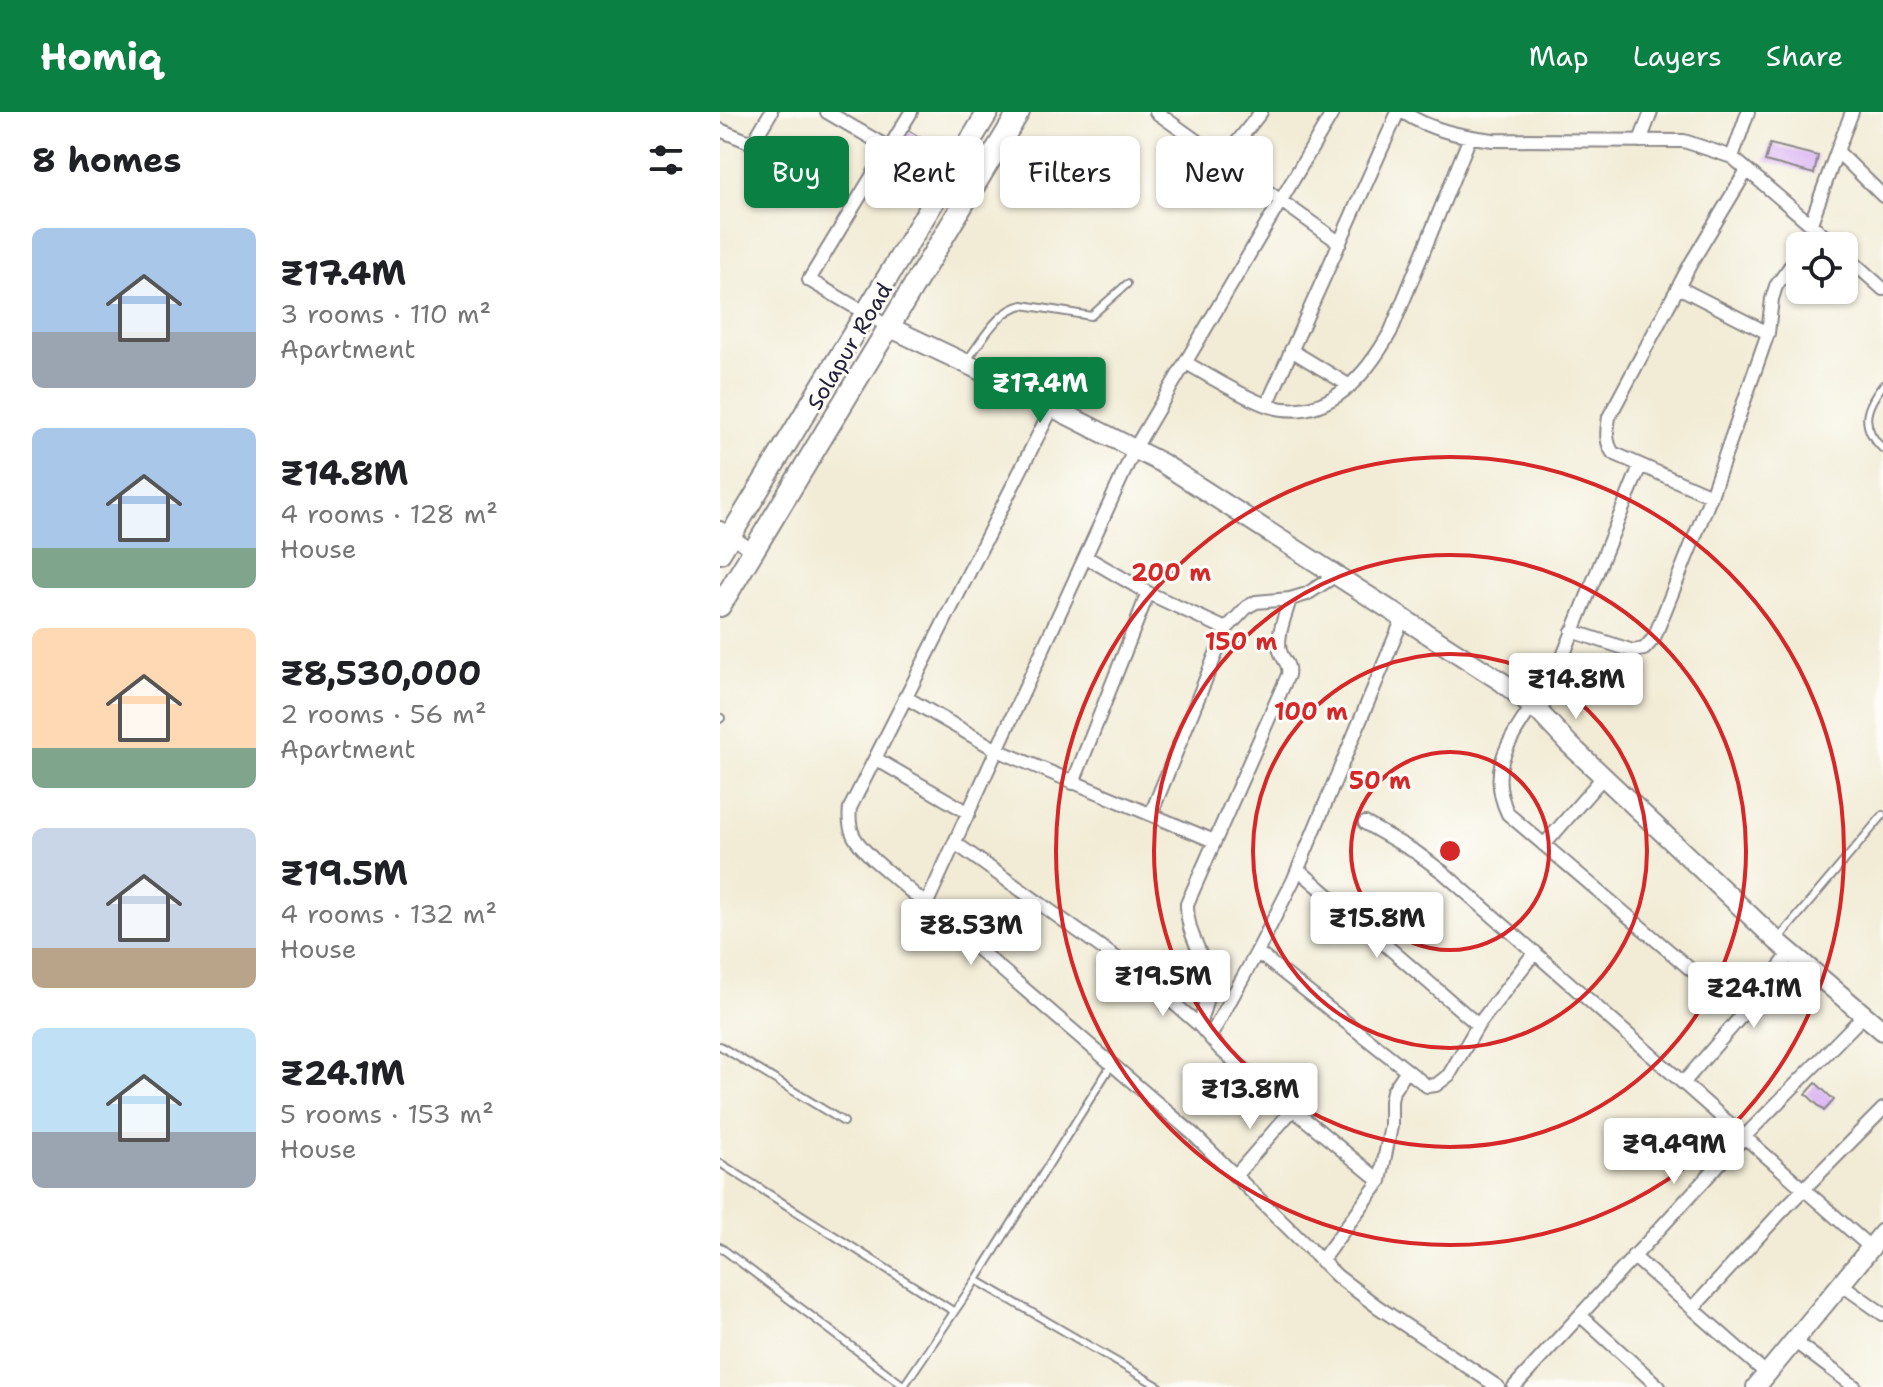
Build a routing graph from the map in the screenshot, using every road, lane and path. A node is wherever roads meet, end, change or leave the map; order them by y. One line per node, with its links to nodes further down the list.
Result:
1 (771, 112): 13 (street)
2 (827, 112): 14 (street)
3 (911, 112): 15 (street)
4 (988, 112): 36 (main road, Solapur Road)
5 (1019, 112): 37 (main road, Solapur Road)
6 (1156, 112): 16 (street)
7 (1261, 112): 17 (street)
8 (1333, 112): 26 (street)
9 (1400, 112): 18 (street); 30 (street)
10 (1651, 112): 19 (street)
11 (1748, 112): 21 (street)
12 (1852, 112): 20 (street)
13 (720, 130)
14 (868, 136)
15 (896, 136)
16 (1190, 136)
17 (1242, 136)
18 (1470, 137): 19 (street); 43 (street)
19 (1640, 141): 21 (street)
20 (1837, 151): 24 (street); 27 (street)
21 (1732, 157): 22 (street)
22 (1747, 170): 27 (street); 34 (street)
23 (865, 188): 36 (street)
24 (1883, 196)
25 (1273, 197): 26 (street)
26 (1280, 202): 30 (street); 41 (street)
27 (1814, 226): 28 (street); 29 (street)
28 (1811, 232)
29 (1821, 232)
30 (1340, 243): 39 (street)
31 (1858, 267): 35 (street)
32 (1786, 272): 38 (street)
33 (1127, 284): 40 (lane)
34 (1678, 287): 38 (street); 48 (street)
35 (1883, 289)
36 (866, 313): 37 (street); 50 (main road, Solapur Road)
37 (889, 327): 40 (street); 51 (main road, Solapur Road)
38 (1768, 333): 49 (street)
39 (1291, 350): 43 (street); 44 (street)
40 (965, 363): 45 (street)
41 (1186, 363): 44 (street); 46 (street)
42 (1883, 385): 47 (lane)
43 (1350, 386): 44 (street)
44 (1267, 405)
45 (1052, 408): 46 (street); 60 (street)
46 (1135, 448): 52 (street); 53 (street)
47 (1883, 449)
48 (1640, 466): 49 (street); 59 (street)
49 (1711, 496): 59 (street)
50 (723, 539): 51 (street)
51 (753, 551): 56 (main road, Solapur Road)
52 (1086, 557): 54 (street); 62 (street)
53 (1336, 575): 55 (street); 57 (street)
54 (1148, 593): 58 (street); 65 (street)
55 (1290, 599): 58 (street); 70 (street)
56 (720, 606)
57 (1403, 618): 61 (street); 73 (street)
58 (1226, 629): 67 (street)
59 (1572, 631): 61 (street)
60 (905, 697): 62 (street); 63 (street)
61 (1536, 710): 64 (street); 72 (street)
62 (997, 750): 65 (street); 66 (street)
63 (876, 759): 66 (street); 74 (street)
64 (1604, 776): 72 (street); 75 (street)
65 (1073, 783): 67 (street)
66 (969, 813): 71 (street)
67 (1151, 814): 70 (street)
68 (1883, 815): 75 (lane)
69 (1365, 823): 77 (street)
70 (1214, 841): 80 (street)
71 (955, 843): 74 (street); 80 (street)
72 (1544, 845): 78 (street)
73 (1298, 869): 76 (street); 81 (street)
74 (926, 905): 85 (street)
75 (1784, 946): 78 (street); 79 (street)
76 (1257, 952): 83 (street); 86 (street)
77 (1535, 952): 81 (street); 87 (street)
78 (1743, 1014): 87 (street)
79 (1864, 1015): 82 (street); 91 (street)
80 (1199, 1025): 83 (street)
81 (1478, 1025): 86 (street)
82 (1883, 1031)
83 (1210, 1037): 88 (street)
84 (720, 1046): 90 (lane)
85 (1112, 1064): 93 (street); 100 (lane)
86 (1407, 1070): 94 (street)
87 (1684, 1082): 91 (street)
88 (1293, 1109): 93 (street); 94 (street)
89 (1883, 1109): 95 (street)
90 (844, 1122)
91 (1745, 1136): 95 (street); 98 (street)
92 (720, 1163): 103 (lane)
93 (1235, 1176): 99 (street)
94 (1380, 1181): 99 (street)
95 (1805, 1188): 96 (street); 102 (street)
96 (1877, 1240): 101 (street)
97 (720, 1247): 108 (lane)
98 (1633, 1256): 102 (street); 105 (street)
99 (1321, 1261): 110 (street)
100 (976, 1280): 103 (lane); 109 (lane)
101 (1841, 1284): 104 (street); 106 (street)
102 (1694, 1307): 107 (street)
103 (953, 1311): 108 (lane)
104 (1883, 1314)
105 (1581, 1316): 111 (street); 112 (street)
106 (1794, 1341): 107 (street); 113 (street)
107 (1762, 1380)
108 (903, 1386)
109 (1160, 1387)
110 (1498, 1387)
111 (1514, 1387)
112 (1659, 1387)
113 (1855, 1387)

